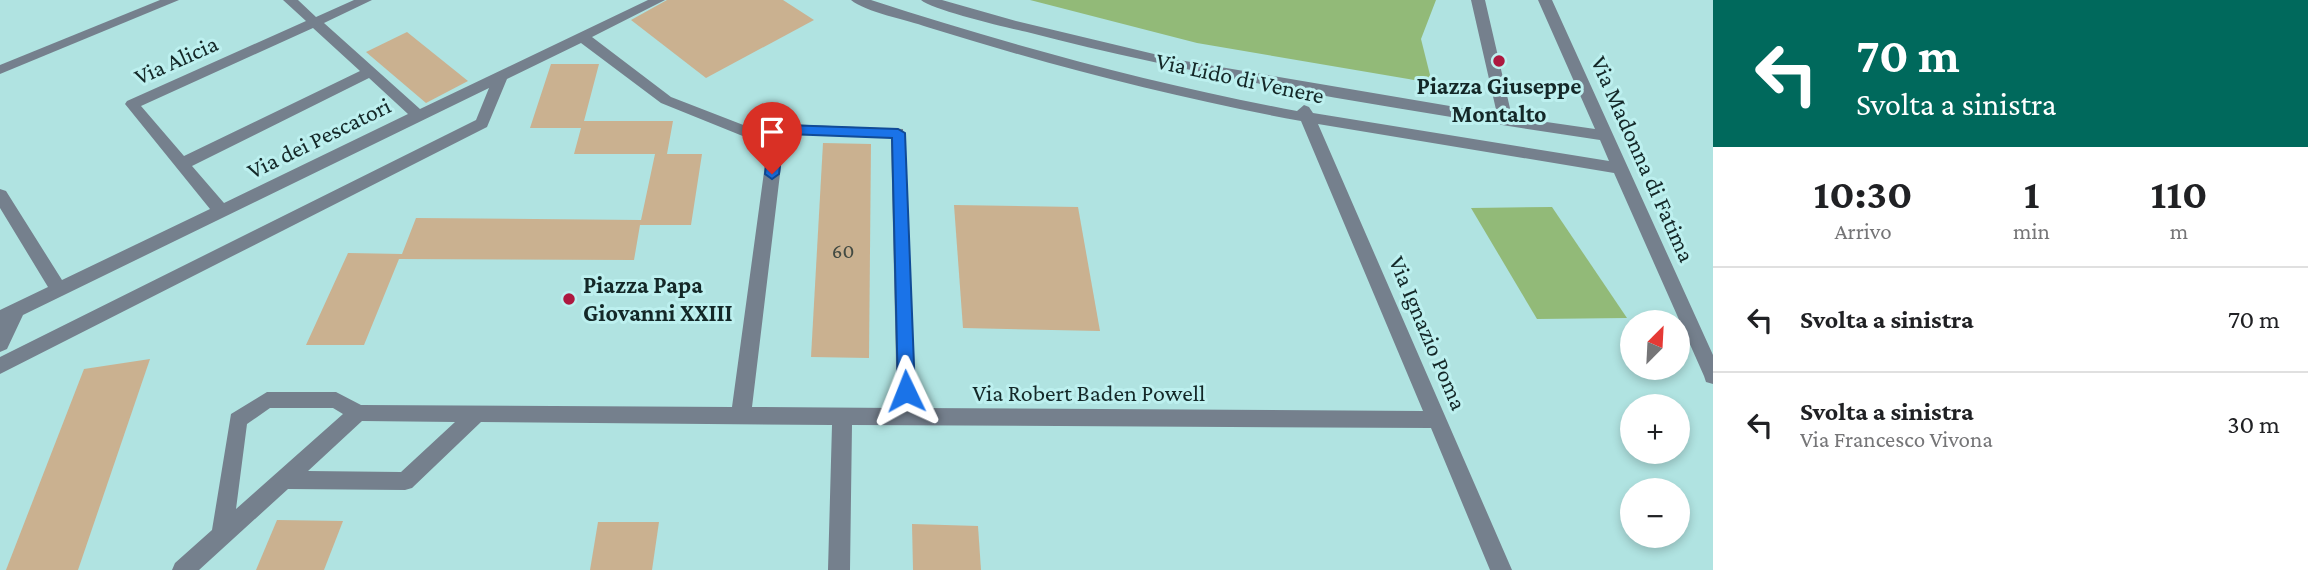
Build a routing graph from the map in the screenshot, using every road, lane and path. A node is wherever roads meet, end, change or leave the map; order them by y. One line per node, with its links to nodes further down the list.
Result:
1 (172, 0): 11 (street)
2 (290, 0): 9 (street)
3 (365, 0): 9 (street, Via Alicia)
4 (658, 0): 10 (street, Via dei Pescatori)
5 (858, 0): 16 (street, Via Lido di Venere)
6 (928, 0): 14 (street, Via Lido di Venere)
7 (1478, 0): 17 (street)
8 (1545, 0): 18 (street, Via Madonna di Fatima)
9 (315, 23): 12 (street); 20 (street, Via Alicia)
10 (581, 36): 13 (street, Via dei Pescatori); 19 (street)
11 (0, 70)
12 (370, 72): 15 (street); 20 (street)
13 (501, 75): 15 (street, Via dei Pescatori); 27 (street)
14 (1294, 88): 16 (street, Via Ignazio Poma); 17 (street, Via Lido di Venere)
15 (418, 115): 23 (street, Via dei Pescatori)
16 (1307, 117): 21 (street, Via Lido di Venere); 34 (street, Via Ignazio Poma)
17 (1506, 121): 18 (street, Via Lido di Venere)
18 (1605, 136): 21 (street, Via Madonna di Fatima)
19 (765, 139): 31 (street); 33 (street)
20 (182, 164): 23 (street, Via Alicia)
21 (1619, 168): 28 (street, Via Madonna di Fatima)
22 (0, 195): 24 (street)
23 (221, 211): 24 (street, Via dei Pescatori)
24 (58, 289): 25 (street, Via dei Pescatori)
25 (8, 314): 26 (street)
26 (0, 344)
27 (0, 366)
28 (1713, 376)
29 (358, 413): 30 (street, Via Robert Baden Powell); 35 (street); 36 (street)
30 (478, 413): 31 (street, Via Robert Baden Powell); 35 (street)
31 (741, 415): 32 (street, Via Robert Baden Powell)
32 (842, 416): 33 (street, Via Robert Baden Powell); 38 (street)
33 (907, 416): 34 (street, Via Robert Baden Powell)
34 (1436, 420): 39 (street, Via Ignazio Poma)
35 (283, 480): 36 (street)
36 (222, 534): 37 (street)
37 (183, 570)
38 (839, 570)
39 (1501, 570)

